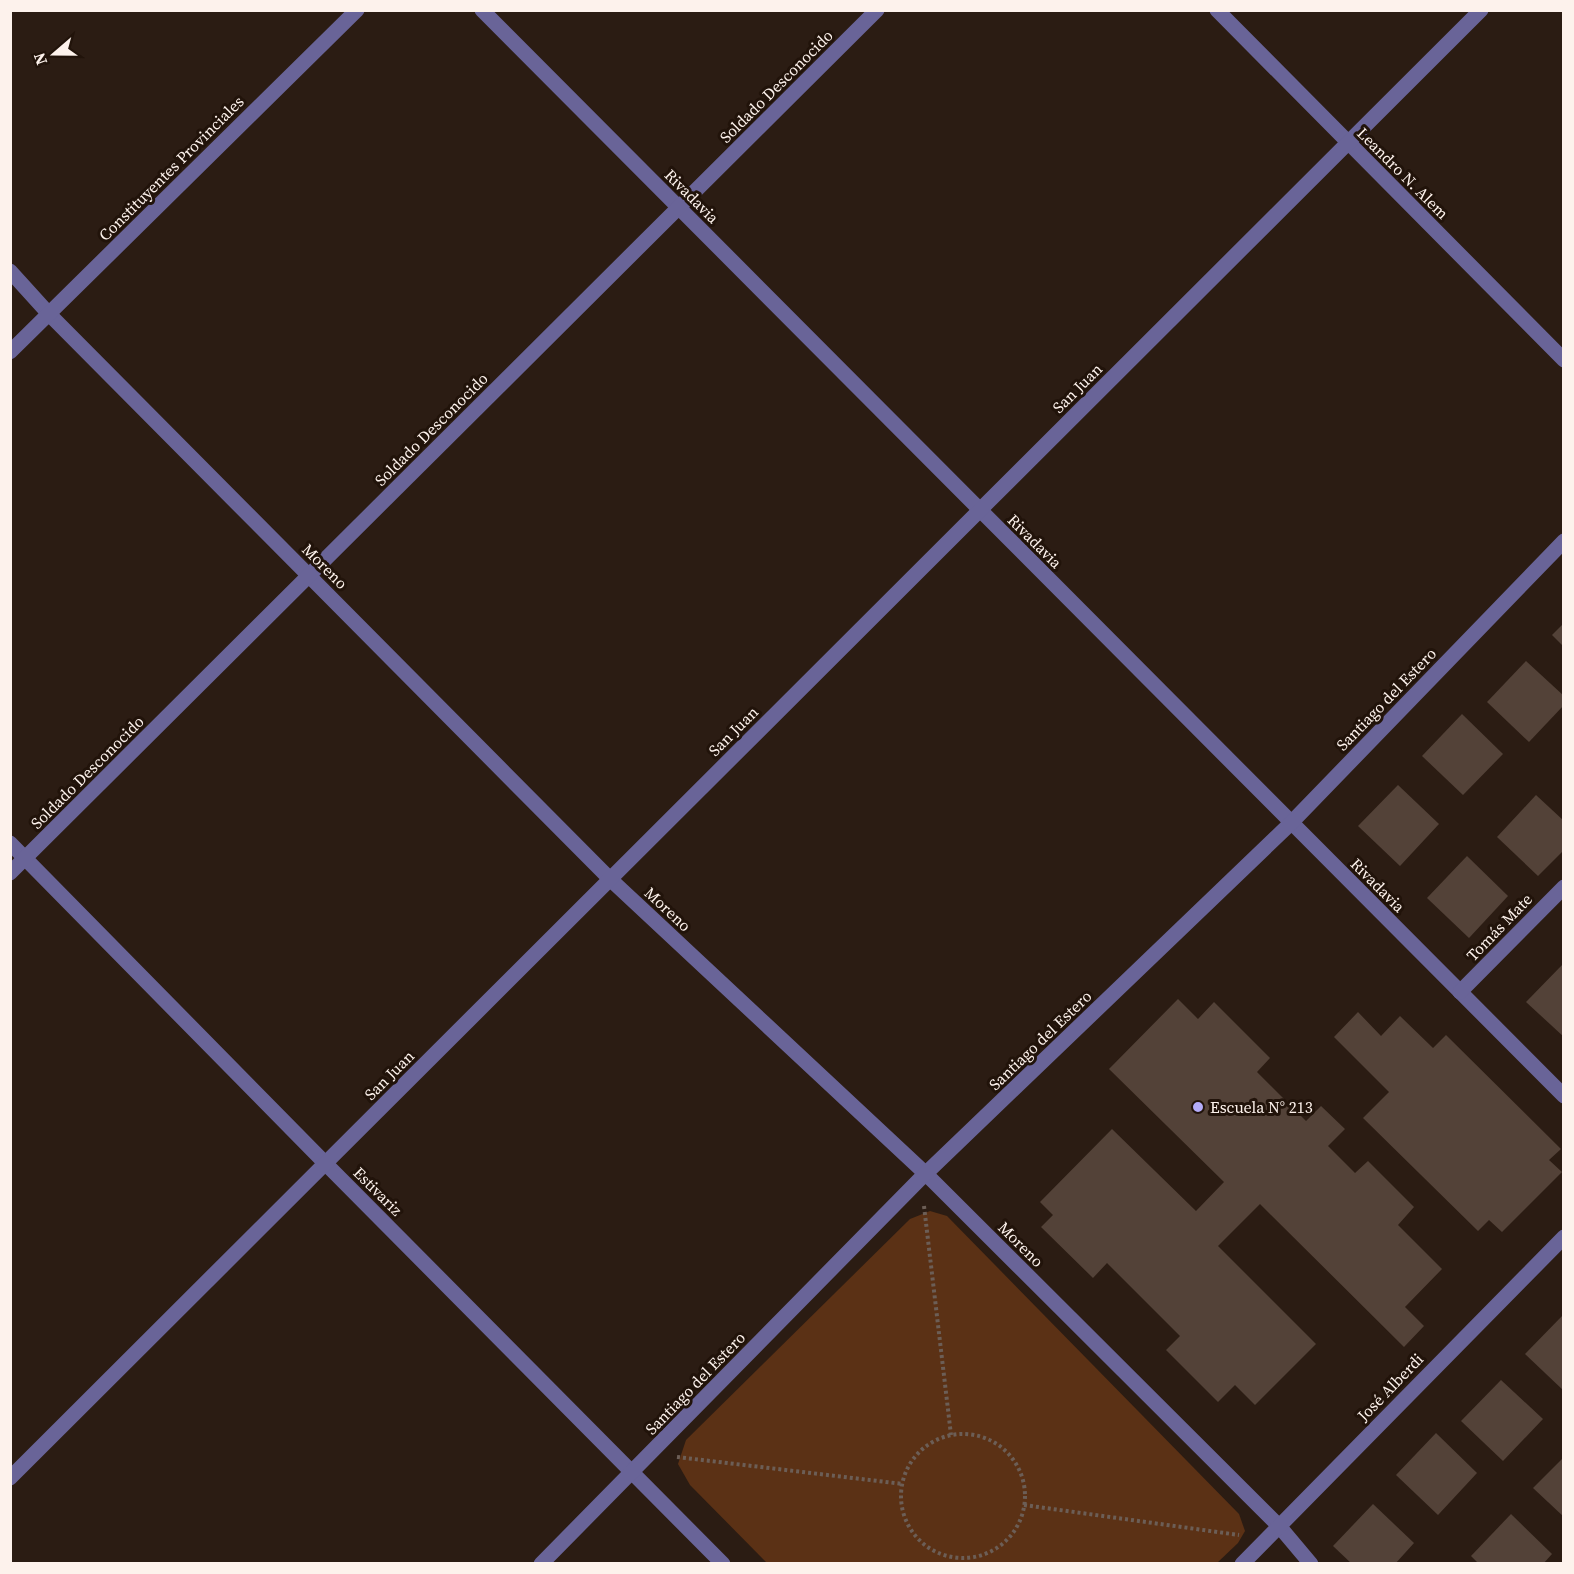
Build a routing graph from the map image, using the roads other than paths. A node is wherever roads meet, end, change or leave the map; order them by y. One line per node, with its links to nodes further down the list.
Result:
1 (357, 10): 9 (street, Constituyentes Provinciales)
2 (482, 10): 7 (street, Rivadavia)
3 (877, 10): 7 (street, Soldado Desconocido)
4 (1217, 10): 6 (street, Leandro N. Alem)
5 (1481, 10): 6 (street, San Juan)
6 (1348, 143): 11 (street, Leandro N. Alem); 12 (street, San Juan)
7 (679, 208): 12 (street, Rivadavia); 14 (street, Soldado Desconocido)
8 (10, 271): 9 (street, Moreno)
9 (49, 314): 10 (street, Constituyentes Provinciales); 14 (street, Moreno)
10 (10, 352)
11 (1563, 360)
12 (980, 511): 15 (street, Rivadavia); 19 (street, San Juan)
13 (1563, 541): 15 (street, Santiago del Estero)
14 (309, 576): 17 (street, Soldado Desconocido); 19 (street, Moreno)
15 (1291, 823): 21 (street, Rivadavia); 24 (street, Santiago del Estero)
16 (10, 843): 17 (street, Estivariz)
17 (26, 858): 18 (street, Soldado Desconocido); 23 (street, Estivariz)
18 (10, 873)
19 (610, 879): 23 (street, San Juan); 24 (street, Moreno)
20 (1563, 886): 21 (street, Tomás Mate)
21 (1460, 993): 22 (street, Rivadavia)
22 (1563, 1096)
23 (326, 1164): 26 (street, Estivariz); 27 (street, San Juan)
24 (923, 1177): 26 (street, Santiago del Estero); 28 (street, Moreno)
25 (1563, 1237): 28 (street, José Alberdi)
26 (632, 1473): 29 (street, Santiago del Estero); 30 (street, Estivariz)
27 (10, 1478)
28 (1279, 1526): 31 (street, José Alberdi); 32 (street, Moreno)
29 (541, 1563)
30 (723, 1563)
31 (1242, 1563)
32 (1311, 1563)

